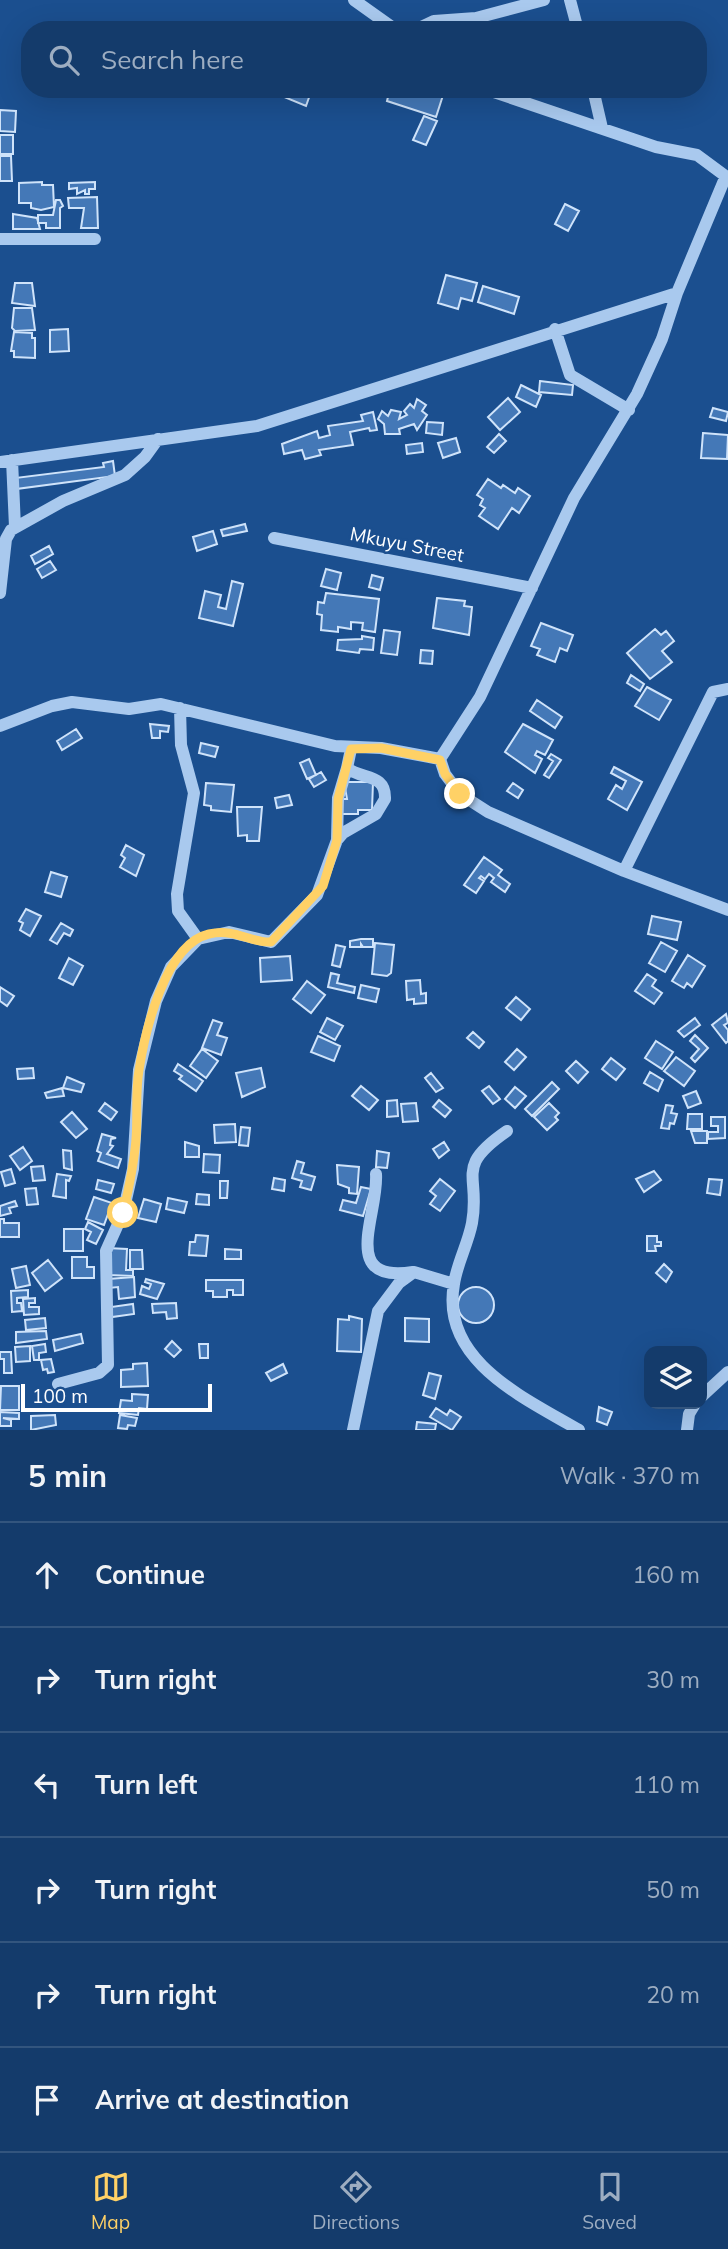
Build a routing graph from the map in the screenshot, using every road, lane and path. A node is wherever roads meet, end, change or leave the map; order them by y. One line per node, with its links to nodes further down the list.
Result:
1 (354, 0): 4 (street)
2 (544, 0): 5 (street)
3 (570, 0): 6 (street)
4 (383, 21)
5 (434, 21)
6 (576, 21)
7 (512, 98): 9 (street)
8 (595, 98): 9 (street)
9 (603, 128): 10 (street)
10 (726, 178): 13 (street)
11 (0, 239): 12 (street)
12 (95, 239)
13 (677, 293): 14 (street); 15 (street)
14 (555, 329): 15 (street); 16 (street)
15 (629, 410): 20 (street)
16 (158, 439): 17 (street); 18 (street)
17 (6, 461): 18 (street)
18 (15, 527): 21 (street)
19 (275, 538): 20 (street, Mkuyu Street)
20 (532, 588): 26 (street)
21 (0, 593)
22 (728, 689): 29 (street)
23 (180, 708): 24 (street); 25 (street); 31 (street)
24 (0, 726)
25 (351, 749): 26 (street); 27 (street)
26 (440, 760): 29 (street)
27 (347, 768): 28 (street); 28 (street)
28 (337, 840): 31 (street)
29 (624, 870): 30 (street)
30 (728, 910)
31 (198, 939): 37 (street)
32 (507, 1131): 35 (street)
33 (376, 1174): 34 (street)
34 (414, 1272): 35 (street); 40 (street)
35 (454, 1284): 41 (street)
36 (728, 1372): 38 (street)
37 (58, 1384)
38 (707, 1391)
39 (692, 1409): 42 (street)
40 (353, 1430)
41 (579, 1430)
42 (687, 1430)

